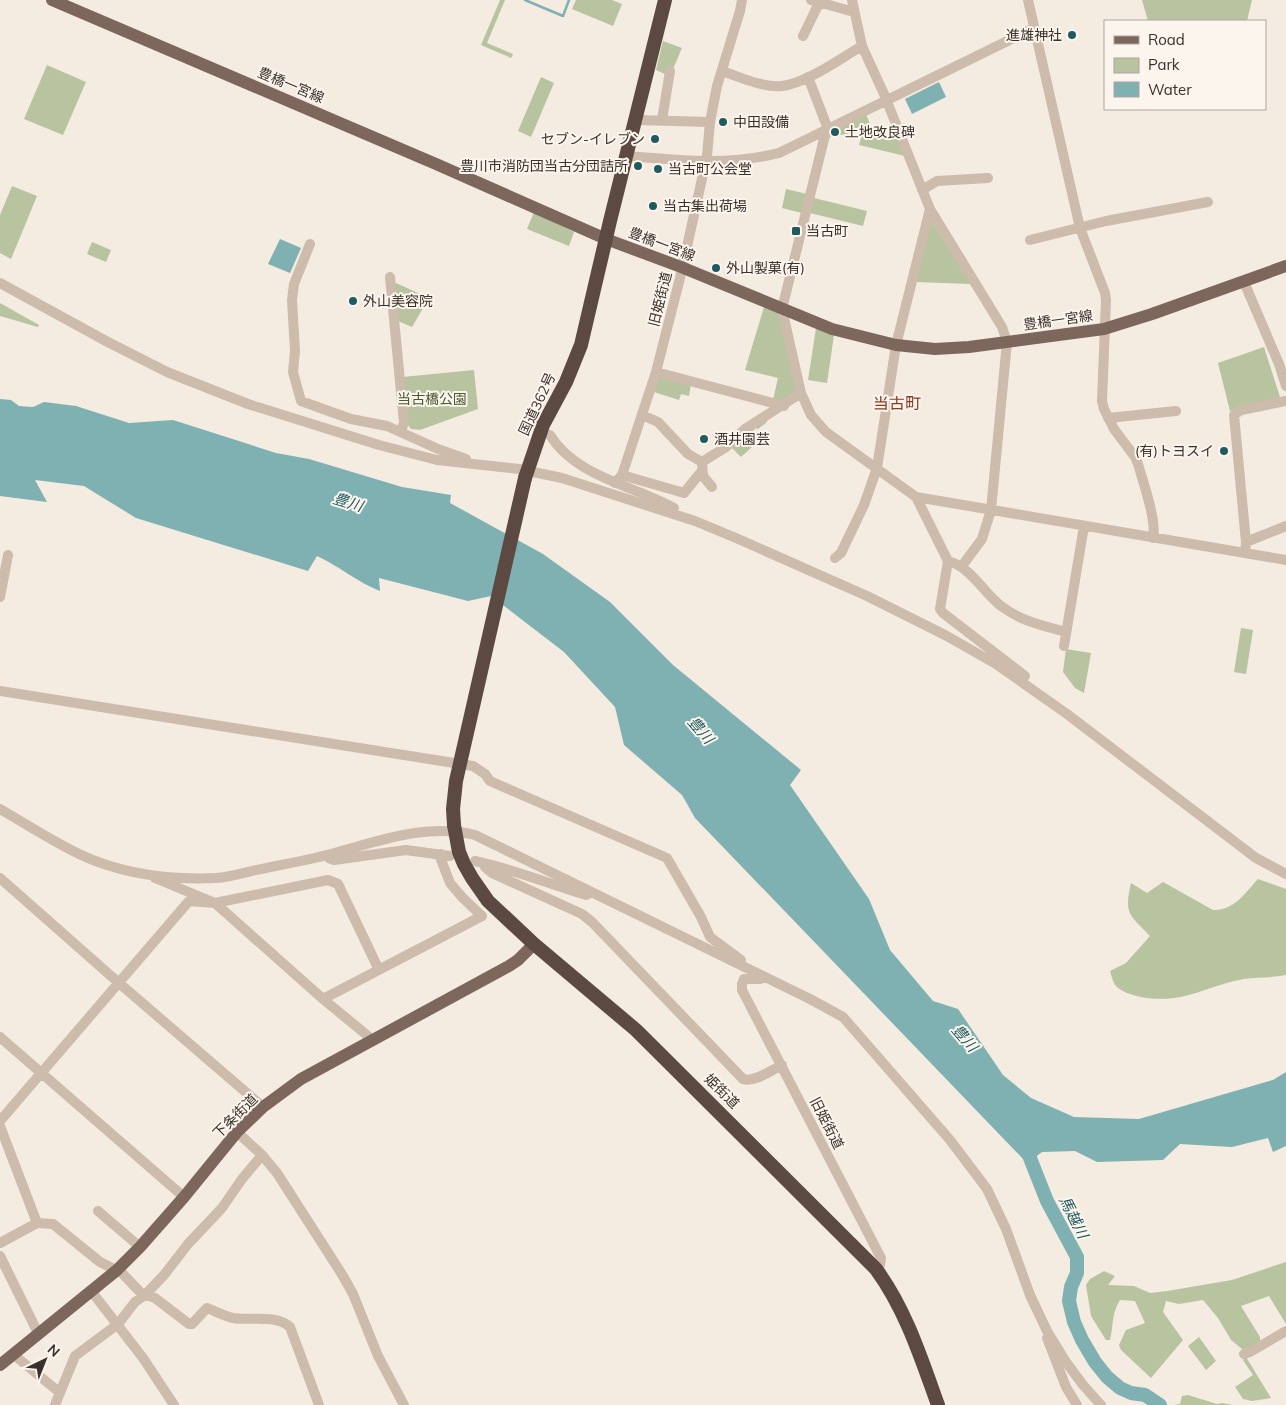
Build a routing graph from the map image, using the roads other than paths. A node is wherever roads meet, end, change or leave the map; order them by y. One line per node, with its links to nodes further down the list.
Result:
1 (52, 0): 26 (main road, 豊橋一宮線)
2 (665, 0): 15 (highway, 国道362号)
3 (742, 0): 12 (street, 旧姫街道)
4 (852, 0): 7 (street)
5 (1028, 0): 8 (street)
6 (815, 2): 7 (street); 9 (street)
7 (854, 12): 10 (street)
8 (1034, 28): 14 (street); 25 (street)
9 (803, 36)
10 (862, 46): 13 (street); 14 (street)
11 (670, 71): 16 (street)
12 (722, 71): 13 (street); 17 (street, 旧姫街道)
13 (808, 77): 18 (street)
14 (887, 101): 18 (street); 22 (street)
15 (636, 120): 16 (street); 19 (highway, 国道362号)
16 (662, 120): 17 (street)
17 (710, 122): 20 (street, 旧姫街道)
18 (828, 129): 20 (street); 34 (street)
19 (626, 156): 20 (street); 26 (highway, 国道362号)
20 (705, 162): 30 (street, 旧姫街道)
21 (988, 178): 22 (street)
22 (922, 190): 24 (street)
23 (1208, 202): 25 (street)
24 (930, 209): 36 (street); 37 (street)
25 (1080, 228): 27 (street); 35 (street)
26 (606, 239): 30 (main road, 豊橋一宮線); 51 (highway, 国道362号)
27 (1030, 240)
28 (310, 244): 46 (street)
29 (1286, 266): 32 (main road, 豊橋一宮線)
30 (682, 267): 34 (main road, 豊橋一宮線); 38 (street, 旧姫街道)
31 (390, 277): 46 (street)
32 (1244, 282): 35 (main road, 豊橋一宮線); 39 (street)
33 (0, 283): 48 (street)
34 (782, 309): 37 (main road, 豊橋一宮線); 40 (street)
35 (1104, 329): 36 (main road, 豊橋一宮線); 45 (street)
36 (1007, 342): 37 (main road, 豊橋一宮線); 55 (street)
37 (896, 345): 50 (street)
38 (656, 372): 42 (street); 44 (street, 旧姫街道)
39 (1286, 386)
40 (801, 394): 42 (street); 50 (street)
41 (1286, 401): 60 (street)
42 (784, 406): 49 (street)
43 (1176, 411): 45 (street)
44 (642, 415): 49 (street); 52 (street, 旧姫街道)
45 (1108, 418): 59 (street)
46 (401, 431): 48 (street)
47 (550, 435): 52 (street)
48 (484, 465): 51 (street)
49 (702, 467): 52 (street); 53 (street)
50 (877, 468): 54 (street); 63 (street)
51 (526, 474): 56 (street); 73 (highway, 国道362号, bridge)
52 (619, 479): 56 (street)
53 (712, 487)
54 (916, 496): 55 (street); 64 (street)
55 (991, 510): 57 (street); 66 (street)
56 (678, 515): 71 (street)
57 (1084, 526): 59 (street); 68 (street)
58 (1286, 526): 60 (street)
59 (1153, 538): 61 (street)
60 (1246, 542): 61 (street)
61 (1245, 553): 65 (street)
62 (8, 555): 67 (street)
63 (835, 558)
64 (948, 560): 66 (street); 71 (street)
65 (1286, 560)
66 (962, 566): 68 (street)
67 (0, 597)
68 (1066, 632): 69 (street)
69 (1064, 646)
70 (0, 690): 81 (street)
71 (1038, 694): 75 (street)
72 (0, 809): 76 (street)
73 (454, 828): 74 (street); 78 (street); 80 (highway, 姫街道)
74 (323, 856): 76 (street); 82 (street)
75 (1286, 874)
76 (146, 875): 79 (street)
77 (0, 878): 84 (street)
78 (593, 892): 81 (street); 88 (street)
79 (215, 903): 82 (street); 84 (street); 85 (street)
80 (534, 944): 87 (main road, 下条街道); 101 (highway, 姫街道)
81 (750, 969): 83 (street)
82 (379, 970): 85 (street)
83 (766, 976): 88 (street, 旧姫街道); 106 (street)
84 (119, 983): 89 (street); 90 (street)
85 (323, 999): 87 (street)
86 (0, 1037): 89 (street)
87 (372, 1041): 90 (main road, 下条街道)
88 (782, 1065): 101 (street, 旧姫街道)
89 (42, 1073): 91 (street); 95 (street)
90 (263, 1106): 93 (main road, 下条街道)
91 (0, 1121)
92 (0, 1126): 97 (street)
93 (236, 1132): 94 (street); 95 (main road, 下条街道)
94 (262, 1155): 104 (street); 116 (street)
95 (184, 1197): 99 (main road, 下条街道)
96 (98, 1210): 99 (street)
97 (37, 1223): 98 (street); 102 (street)
98 (0, 1243)
99 (140, 1247): 102 (main road, 下条街道)
100 (0, 1256): 108 (street)
101 (876, 1269): 117 (highway, 姫街道)
102 (117, 1270): 103 (main road, 下条街道); 104 (street)
103 (92, 1292): 105 (street); 108 (main road, 下条街道)
104 (145, 1295): 105 (street); 115 (street)
105 (118, 1324): 112 (street); 114 (street)
106 (1047, 1330): 118 (street); 119 (street)
107 (1286, 1331): 109 (street)
108 (39, 1335): 110 (main road, 下条街道)
109 (1244, 1354)
110 (14, 1355): 111 (main road, 下条街道); 112 (street)
111 (0, 1365)
112 (59, 1392): 113 (street)
113 (55, 1405)
114 (174, 1405)
115 (319, 1405)
116 (404, 1405)
117 (938, 1405)
118 (1077, 1405)
119 (1102, 1405)

